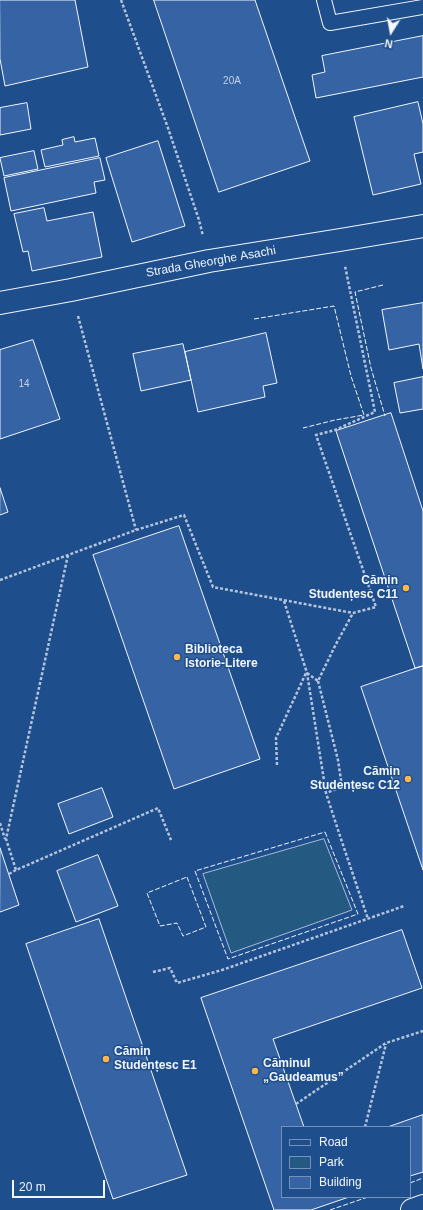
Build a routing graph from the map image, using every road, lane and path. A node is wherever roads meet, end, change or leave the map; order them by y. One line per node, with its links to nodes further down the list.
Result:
1 (121, 0): 4 (path)
2 (324, 0): 3 (lane)
3 (423, 7)
4 (199, 220)
5 (423, 226): 6 (street, Strada Gheorghe Asachi)
6 (340, 240): 7 (street, Strada Gheorghe Asachi); 13 (path)
7 (71, 290): 8 (street, Strada Gheorghe Asachi); 9 (path)
8 (0, 303)
9 (136, 530): 10 (path); 12 (path)
10 (68, 555): 11 (path); 19 (path)
11 (0, 580)
12 (284, 601): 13 (path); 14 (path)
13 (353, 613): 15 (path)
14 (306, 673): 15 (path); 16 (path); 17 (path)
15 (318, 681): 17 (path)
16 (277, 765)
17 (326, 793): 24 (path)
18 (0, 823): 19 (path)
19 (6, 839): 21 (path)
20 (171, 840): 21 (path)
21 (16, 870): 22 (path)
22 (9, 874)
23 (404, 906): 24 (path)
24 (368, 919): 25 (path)
25 (153, 972)
26 (423, 1031): 27 (path)
27 (386, 1043): 28 (path); 29 (path)
28 (296, 1104)
29 (365, 1126)
30 (423, 1206): 31 (street)
31 (412, 1210)

